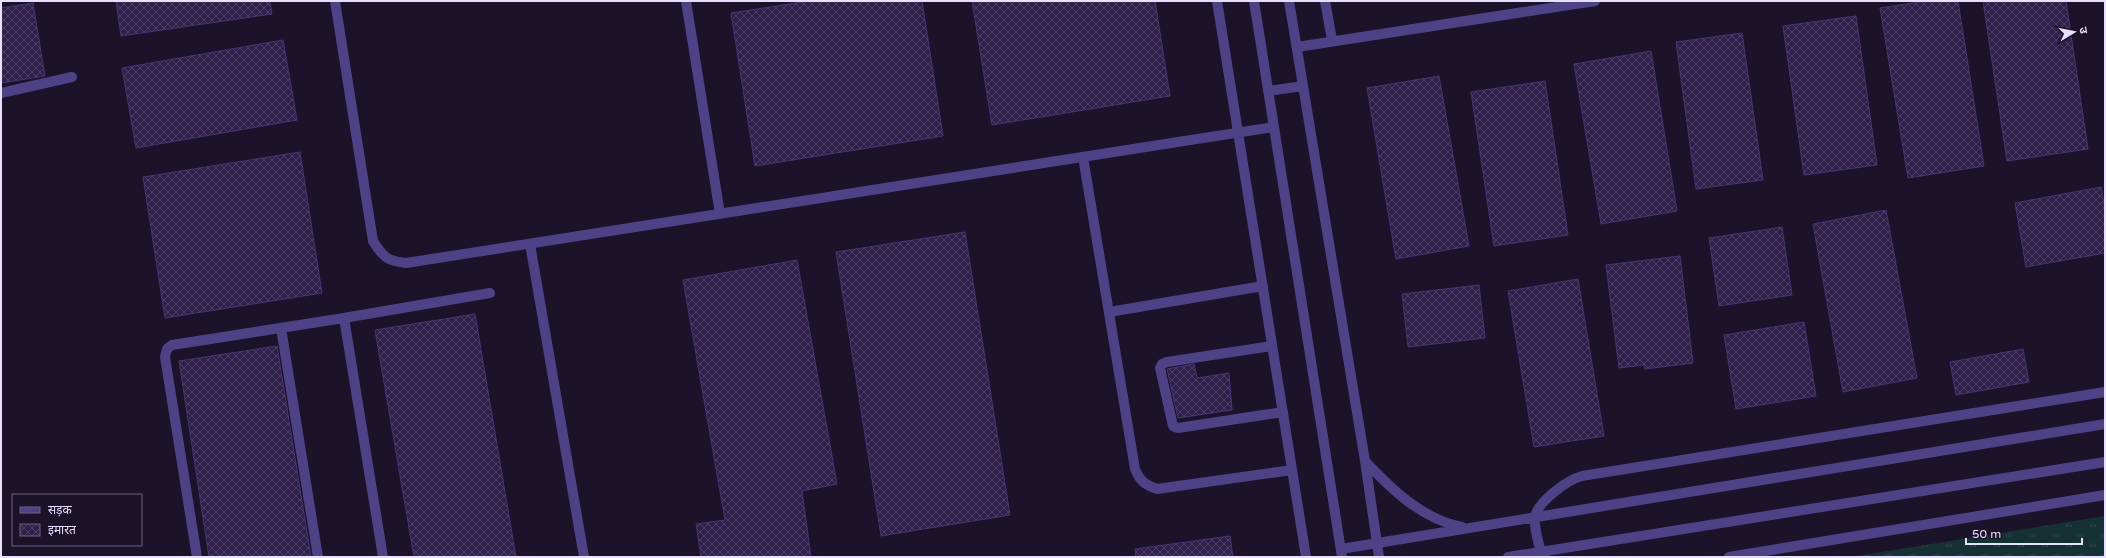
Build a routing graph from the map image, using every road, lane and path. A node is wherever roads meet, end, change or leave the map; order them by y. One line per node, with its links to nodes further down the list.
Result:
1 (335, 1): 18 (street)
2 (686, 1): 17 (street)
3 (1217, 1): 15 (street)
4 (1254, 1): 12 (street)
5 (1289, 1): 9 (street)
6 (1325, 1): 8 (street)
7 (1595, 1): 8 (street)
8 (1332, 40): 9 (street)
9 (1297, 47): 11 (street)
10 (72, 77): 13 (street)
11 (1303, 86): 12 (street); 28 (street)
12 (1268, 91): 14 (street)
13 (1, 93)
14 (1274, 127): 15 (street); 35 (street)
15 (1238, 132): 16 (street); 19 (street)
16 (1083, 156): 17 (street); 21 (street)
17 (720, 214): 18 (street)
18 (530, 244): 40 (street)
19 (1263, 286): 21 (street); 24 (street)
20 (490, 293): 22 (street)
21 (1109, 312): 30 (street)
22 (344, 318): 23 (street); 39 (street)
23 (281, 328): 37 (street); 38 (street)
24 (1272, 346): 26 (street); 26 (street)
25 (2105, 392): 32 (street)
26 (1283, 412): 30 (street)
27 (2105, 424): 32 (street)
28 (1366, 460): 33 (street); 34 (street)
29 (2105, 462): 36 (street)
30 (1292, 470): 41 (street)
31 (2105, 495): 44 (street)
32 (1535, 517): 33 (street); 36 (street)
33 (1467, 528): 34 (street)
34 (1377, 543): 35 (street); 42 (street)
35 (1342, 553)
36 (1543, 555): 43 (street)
37 (197, 557)
38 (318, 557)
39 (383, 557)
40 (584, 557)
41 (1306, 557)
42 (1379, 557)
43 (1508, 557)
44 (1729, 557)

